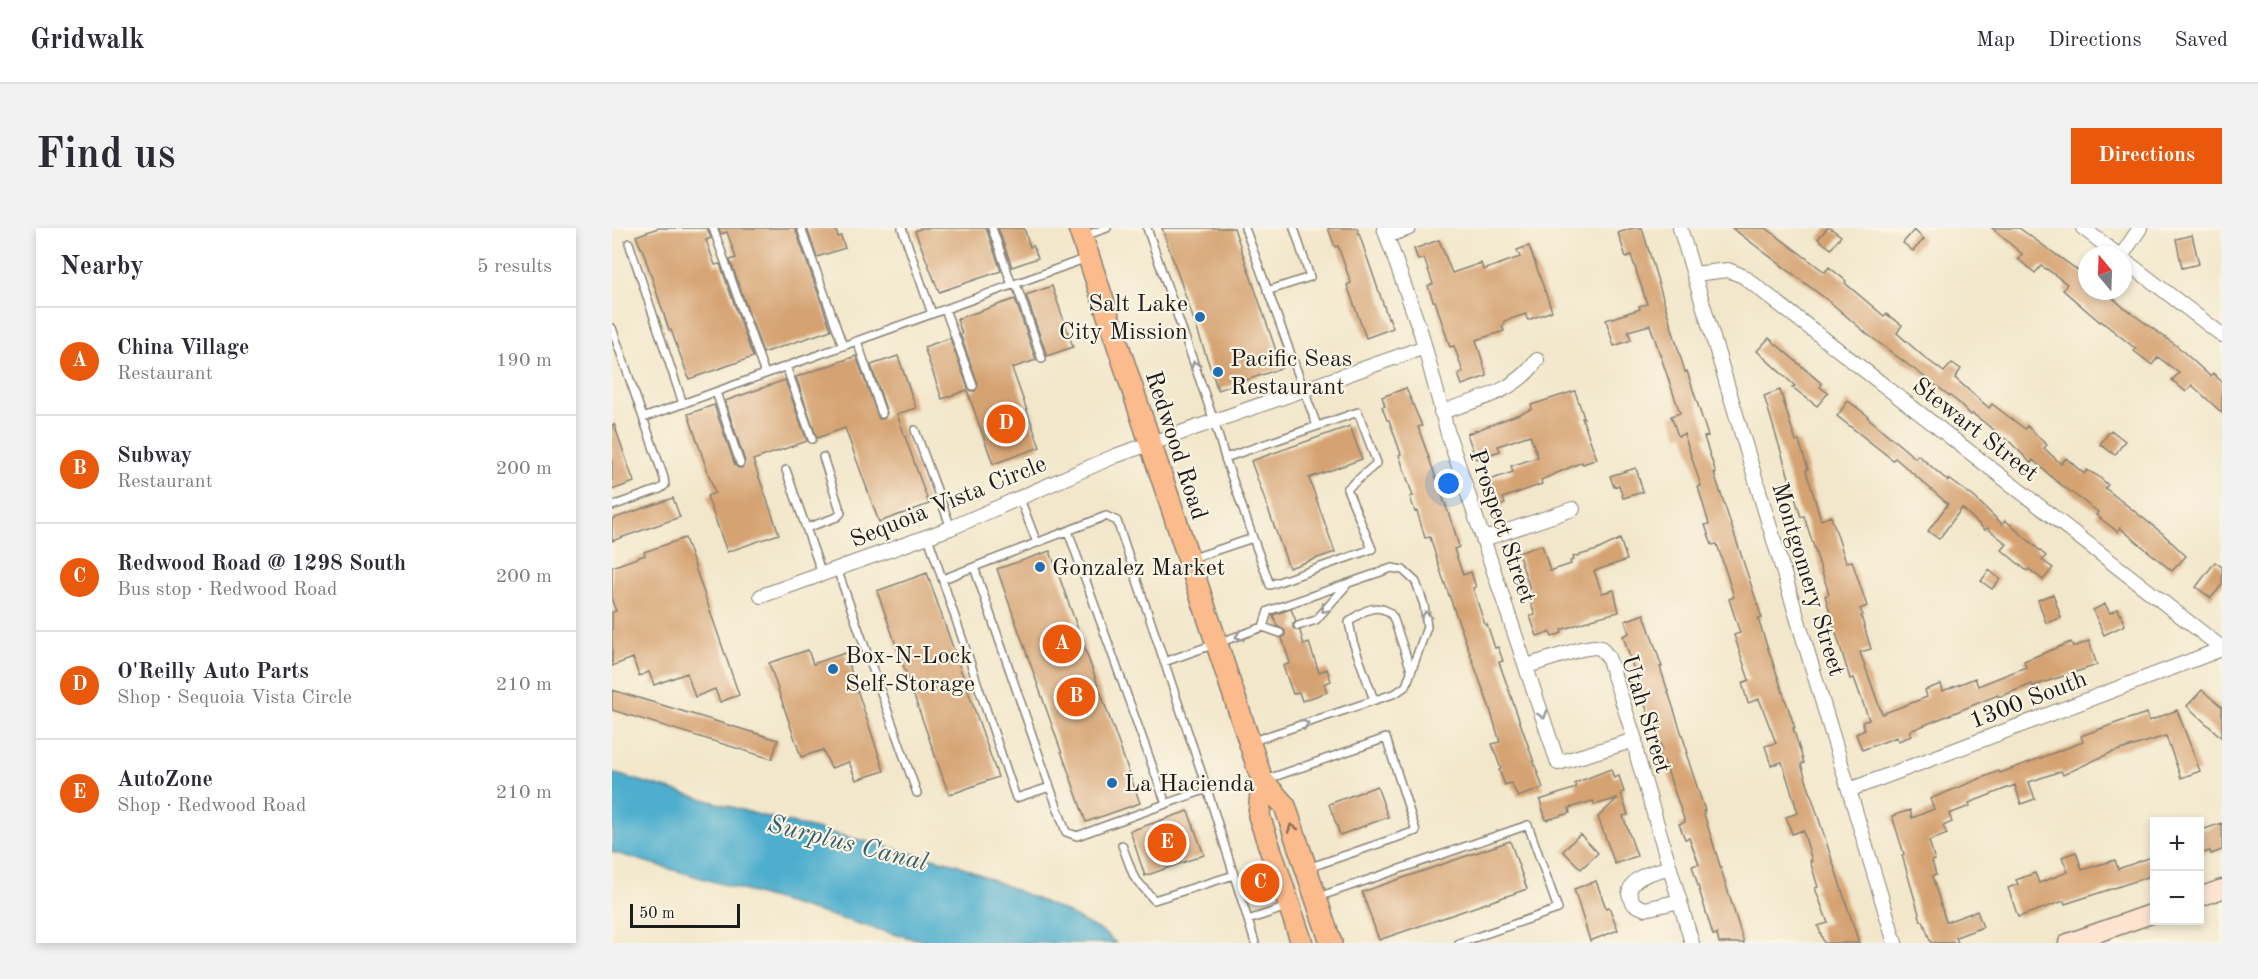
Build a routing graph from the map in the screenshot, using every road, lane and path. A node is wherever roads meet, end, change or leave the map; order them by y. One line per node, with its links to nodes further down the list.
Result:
1 (713, 228): 33 (lane)
2 (801, 228): 28 (lane)
3 (902, 228): 24 (lane)
4 (992, 228): 21 (lane)
5 (1107, 228): 13 (lane)
6 (1147, 228): 41 (lane, one-way to 6)
7 (1245, 228): 22 (lane)
8 (1294, 228): 22 (lane)
9 (1409, 228): 14 (street)
10 (1680, 228): 20 (street, Montgomery Street)
11 (2083, 228): 16 (street)
12 (2140, 228): 17 (street)
13 (1080, 232): 18 (main road, Redwood Road)
14 (1386, 232): 29 (street, Prospect Street)
15 (629, 243): 37 (lane)
16 (2107, 246)
17 (2128, 246)
18 (1089, 257): 21 (lane); 45 (main road, Redwood Road)
19 (2132, 265): 26 (street)
20 (1694, 274): 71 (street, Stewart Street); 81 (street, Montgomery Street)
21 (1014, 284): 23 (lane); 30 (lane)
22 (1267, 291): 35 (lane)
23 (945, 309): 24 (lane); 34 (lane)
24 (932, 314): 27 (lane)
25 (612, 328): 40 (lane)
26 (2222, 335)
27 (857, 341): 28 (lane); 39 (lane)
28 (843, 346): 32 (lane)
29 (1425, 347): 35 (street, Sequoia Vista Circle); 38 (street, Prospect Street)
30 (1042, 359)
31 (1537, 360): 38 (street)
32 (786, 366): 33 (lane); 44 (lane)
33 (765, 374): 36 (lane)
34 (973, 386)
35 (1303, 390): 41 (street, Sequoia Vista Circle); 42 (lane)
36 (716, 392): 37 (lane); 48 (lane)
37 (683, 404): 40 (lane)
38 (1441, 412): 58 (street, Prospect Street)
39 (882, 414)
40 (643, 418): 51 (lane)
41 (1214, 421): 45 (street, Sequoia Vista Circle); 47 (lane)
42 (1317, 426): 47 (lane); 57 (lane)
43 (915, 430): 54 (lane)
44 (812, 439)
45 (1149, 443): 50 (street, Sequoia Vista Circle); 60 (main road, Redwood Road)
46 (823, 457): 53 (lane)
47 (1225, 458): 57 (lane)
48 (740, 463)
49 (786, 470): 53 (lane)
50 (1020, 499): 54 (street, Sequoia Vista Circle); 59 (lane)
51 (612, 506)
52 (1573, 510): 58 (street)
53 (806, 528): 63 (lane)
54 (951, 528): 56 (street, Sequoia Vista Circle)
55 (1068, 531): 59 (lane); 72 (lane); 83 (lane)
56 (928, 537): 62 (street, Sequoia Vista Circle); 64 (lane)
57 (1253, 538): 60 (lane)
58 (1484, 539): 73 (street, Prospect Street)
59 (1037, 543): 61 (lane)
60 (1187, 560): 70 (main road, Redwood Road)
61 (974, 567): 64 (lane); 79 (lane)
62 (837, 569): 63 (street, Sequoia Vista Circle); 82 (lane)
63 (822, 574): 66 (street, Sequoia Vista Circle)
64 (943, 579): 79 (lane)
65 (1347, 584): 67 (lane, one-way to 67); 68 (lane); 74 (lane, one-way to 65)
66 (761, 596)
67 (1298, 626)
68 (1263, 627): 69 (lane); 70 (lane, one-way to 70)
69 (1280, 633)
70 (1216, 644): 72 (lane); 77 (main road, Redwood Road)
71 (2222, 648): 81 (street, 1300 South)
72 (1164, 662): 80 (lane)
73 (1527, 666): 76 (street, Utah Street); 76 (street, Prospect Street, one-way to 76)
74 (1411, 670): 75 (lane); 75 (lane)
75 (1374, 700): 77 (lane, one-way to 75)
76 (1635, 740): 85 (street, Utah Street)
77 (1249, 742): 78 (main road, Redwood Road)
78 (1262, 780): 86 (main road, Redwood Road, one-way to 78); 86 (lane); 92 (main road, Redwood Road)
79 (1050, 787): 83 (lane)
80 (1207, 789): 83 (lane); 87 (lane)
81 (1849, 790): 100 (street, Montgomery Street)
82 (917, 793)
83 (1166, 804)
84 (1122, 845): 87 (lane)
85 (1670, 867): 91 (street, Utah Street); 91 (street)
86 (1306, 869): 90 (main road, Redwood Road)
87 (1234, 875): 94 (lane)
88 (2222, 890): 89 (main road)
89 (2204, 895)
90 (1316, 897): 97 (main road, Redwood Road); 98 (lane)
91 (1680, 901): 99 (street, Utah Street)
92 (1290, 906): 94 (lane); 96 (main road, Redwood Road)
93 (2150, 914): 101 (main road)
94 (1248, 920): 95 (lane)
95 (1255, 943)
96 (1302, 943)
97 (1331, 943)
98 (1459, 943)
99 (1692, 943)
100 (1895, 943)
101 (2068, 943)

